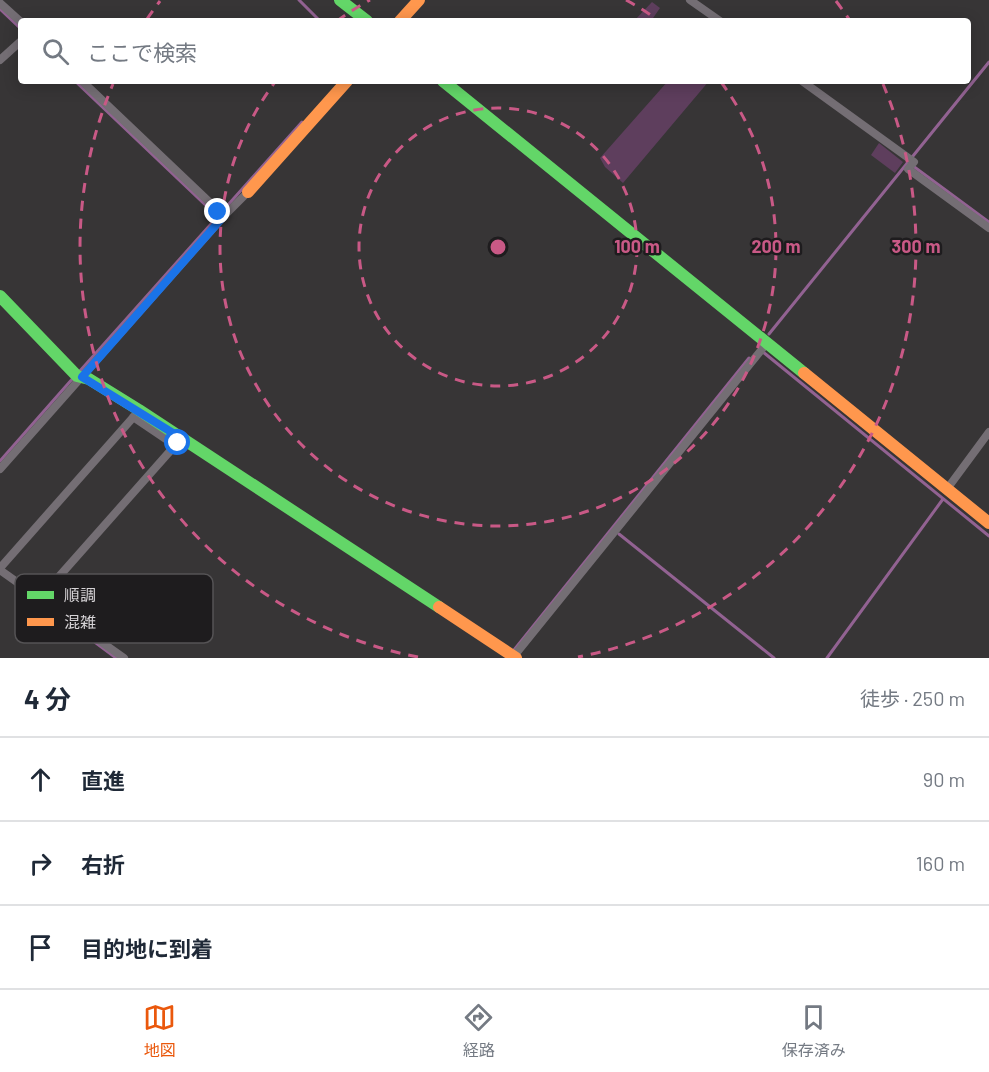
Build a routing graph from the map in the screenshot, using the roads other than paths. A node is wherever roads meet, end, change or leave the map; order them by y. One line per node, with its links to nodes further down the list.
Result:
1 (340, 0): 5 (street)
2 (419, 0): 6 (street)
3 (690, 0): 7 (street)
4 (0, 3): 8 (street)
5 (364, 18)
6 (403, 18)
7 (716, 18)
8 (18, 19)
9 (18, 43): 10 (street)
10 (0, 60)
11 (85, 84): 16 (street)
12 (344, 84): 15 (street)
13 (448, 84): 19 (street)
14 (806, 84): 17 (street)
15 (248, 192): 16 (street)
16 (221, 214): 20 (street)
17 (989, 228)
18 (0, 296): 20 (street)
19 (767, 343): 25 (street); 31 (street)
20 (78, 375): 21 (street); 24 (street)
21 (136, 414): 23 (street); 27 (street)
22 (989, 432): 25 (street)
23 (178, 442): 28 (street); 31 (street)
24 (0, 468)
25 (947, 489): 26 (street)
26 (989, 523)
27 (0, 569): 29 (street)
28 (61, 574)
29 (15, 580)
30 (103, 643): 32 (street)
31 (514, 657)
32 (124, 658)

